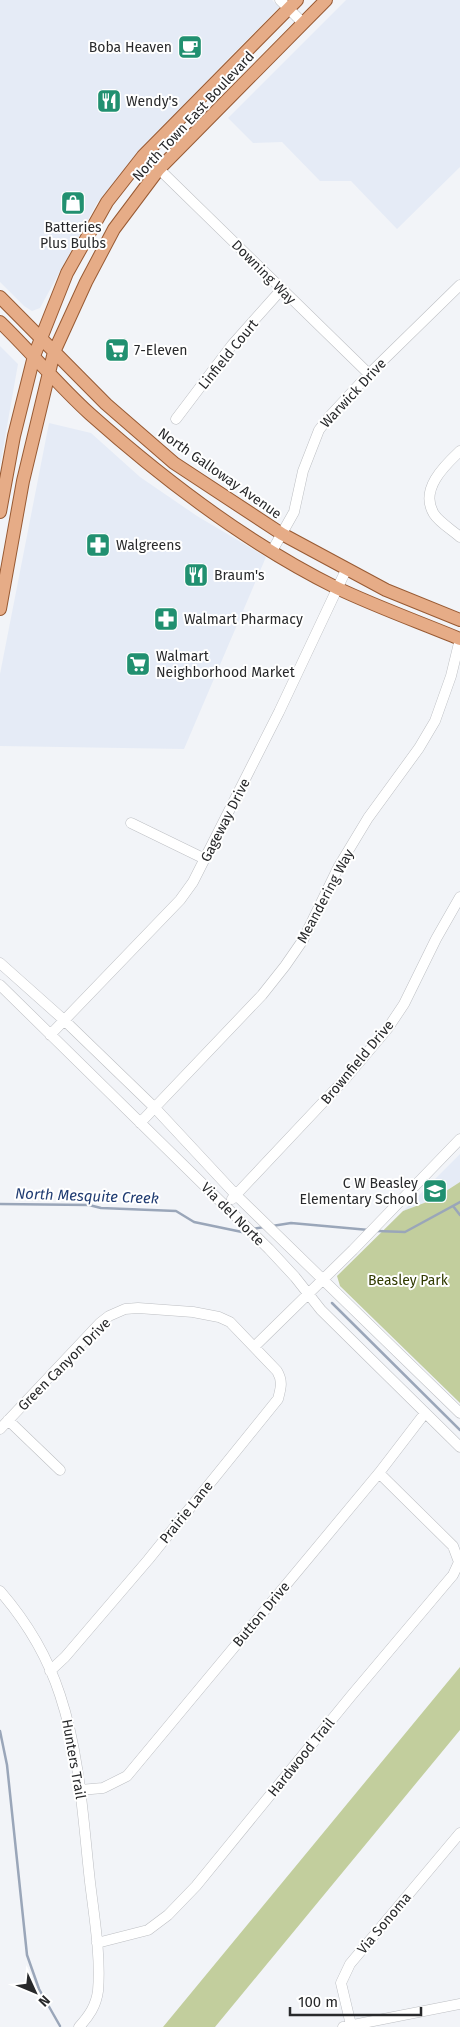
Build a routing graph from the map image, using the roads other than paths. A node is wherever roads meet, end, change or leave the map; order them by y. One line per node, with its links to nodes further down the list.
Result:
1 (326, 0): 3 (main road, North Town East Boulevard)
2 (288, 3): 3 (street); 4 (main road, North Town East Boulevard)
3 (303, 23): 5 (main road, North Town East Boulevard)
4 (203, 94): 5 (main road); 7 (main road, North Town East Boulevard)
5 (219, 109): 6 (main road, North Town East Boulevard)
6 (160, 169): 8 (main road, North Town East Boulevard); 10 (street, Downing Way)
7 (97, 220): 8 (main road); 13 (main road, North Town East Boulevard)
8 (114, 229): 14 (main road, North Town East Boulevard)
9 (460, 285): 17 (street, Warwick Drive)
10 (281, 290): 17 (street, Downing Way); 18 (street, Linfield Court)
11 (0, 297): 13 (main road, North Galloway Avenue)
12 (0, 322): 15 (main road)
13 (42, 338): 14 (main road, North Galloway Avenue); 15 (main road, North Town East Boulevard)
14 (54, 352): 16 (main road, North Town East Boulevard); 20 (main road, North Galloway Avenue)
15 (34, 356): 16 (main road); 22 (main road, North Town East Boulevard)
16 (50, 374): 21 (main road); 23 (main road, North Town East Boulevard)
17 (368, 374): 25 (street, Warwick Drive)
18 (176, 420)
19 (460, 451): 26 (street)
20 (171, 460): 21 (main road); 25 (main road, North Galloway Avenue)
21 (161, 473): 27 (main road)
22 (5, 490): 23 (main road); 24 (main road, North Town East Boulevard)
23 (21, 492): 29 (main road, North Town East Boulevard)
24 (0, 512)
25 (282, 534): 27 (street, Warwick Drive); 28 (main road, North Galloway Avenue)
26 (460, 537)
27 (272, 551): 30 (main road)
28 (346, 570): 30 (street, Gageway Drive); 32 (main road, North Galloway Avenue)
29 (2, 585): 31 (main road, North Town East Boulevard)
30 (337, 588): 33 (main road); 35 (street, Gageway Drive)
31 (0, 609)
32 (460, 620)
33 (460, 639): 41 (street, Meandering Way)
34 (131, 823): 35 (street)
35 (205, 859): 39 (street, Gageway Drive)
36 (460, 897): 44 (street, Brownfield Drive)
37 (0, 963): 39 (street, Via del Norte)
38 (0, 986): 40 (street, Via del Norte)
39 (64, 1020): 40 (street, Gageway Drive); 41 (street, Via del Norte)
40 (50, 1035): 42 (street, Via del Norte)
41 (155, 1108): 42 (street, Meandering Way); 44 (street, Via del Norte)
42 (140, 1123): 45 (street, Via del Norte)
43 (460, 1138): 46 (street)
44 (236, 1195): 45 (street, Brownfield Drive); 46 (street, Via del Norte)
45 (225, 1206): 47 (street, Via del Norte)
46 (322, 1280): 47 (street); 50 (street, Via del Norte)
47 (308, 1294): 48 (street); 49 (street, Via del Norte)
48 (254, 1347): 51 (street, Green Canyon Drive); 57 (street, Prairie Lane)
49 (425, 1413): 53 (street, Via del Norte); 55 (street, Button Drive)
50 (460, 1413)
51 (8, 1420): 52 (street, Green Canyon Drive); 54 (street)
52 (0, 1429)
53 (460, 1447)
54 (60, 1470)
55 (379, 1473): 58 (street, Button Drive); 60 (street, Hardwood Trail)
56 (0, 1591): 57 (street, Hunters Trail)
57 (50, 1671): 58 (street, Hunters Trail)
58 (80, 1790): 60 (street, Hunters Trail)
59 (460, 1833): 62 (street, Via Sonoma)
60 (97, 1943): 63 (street)
61 (460, 2004): 62 (street)
62 (347, 2026)
63 (79, 2027)

